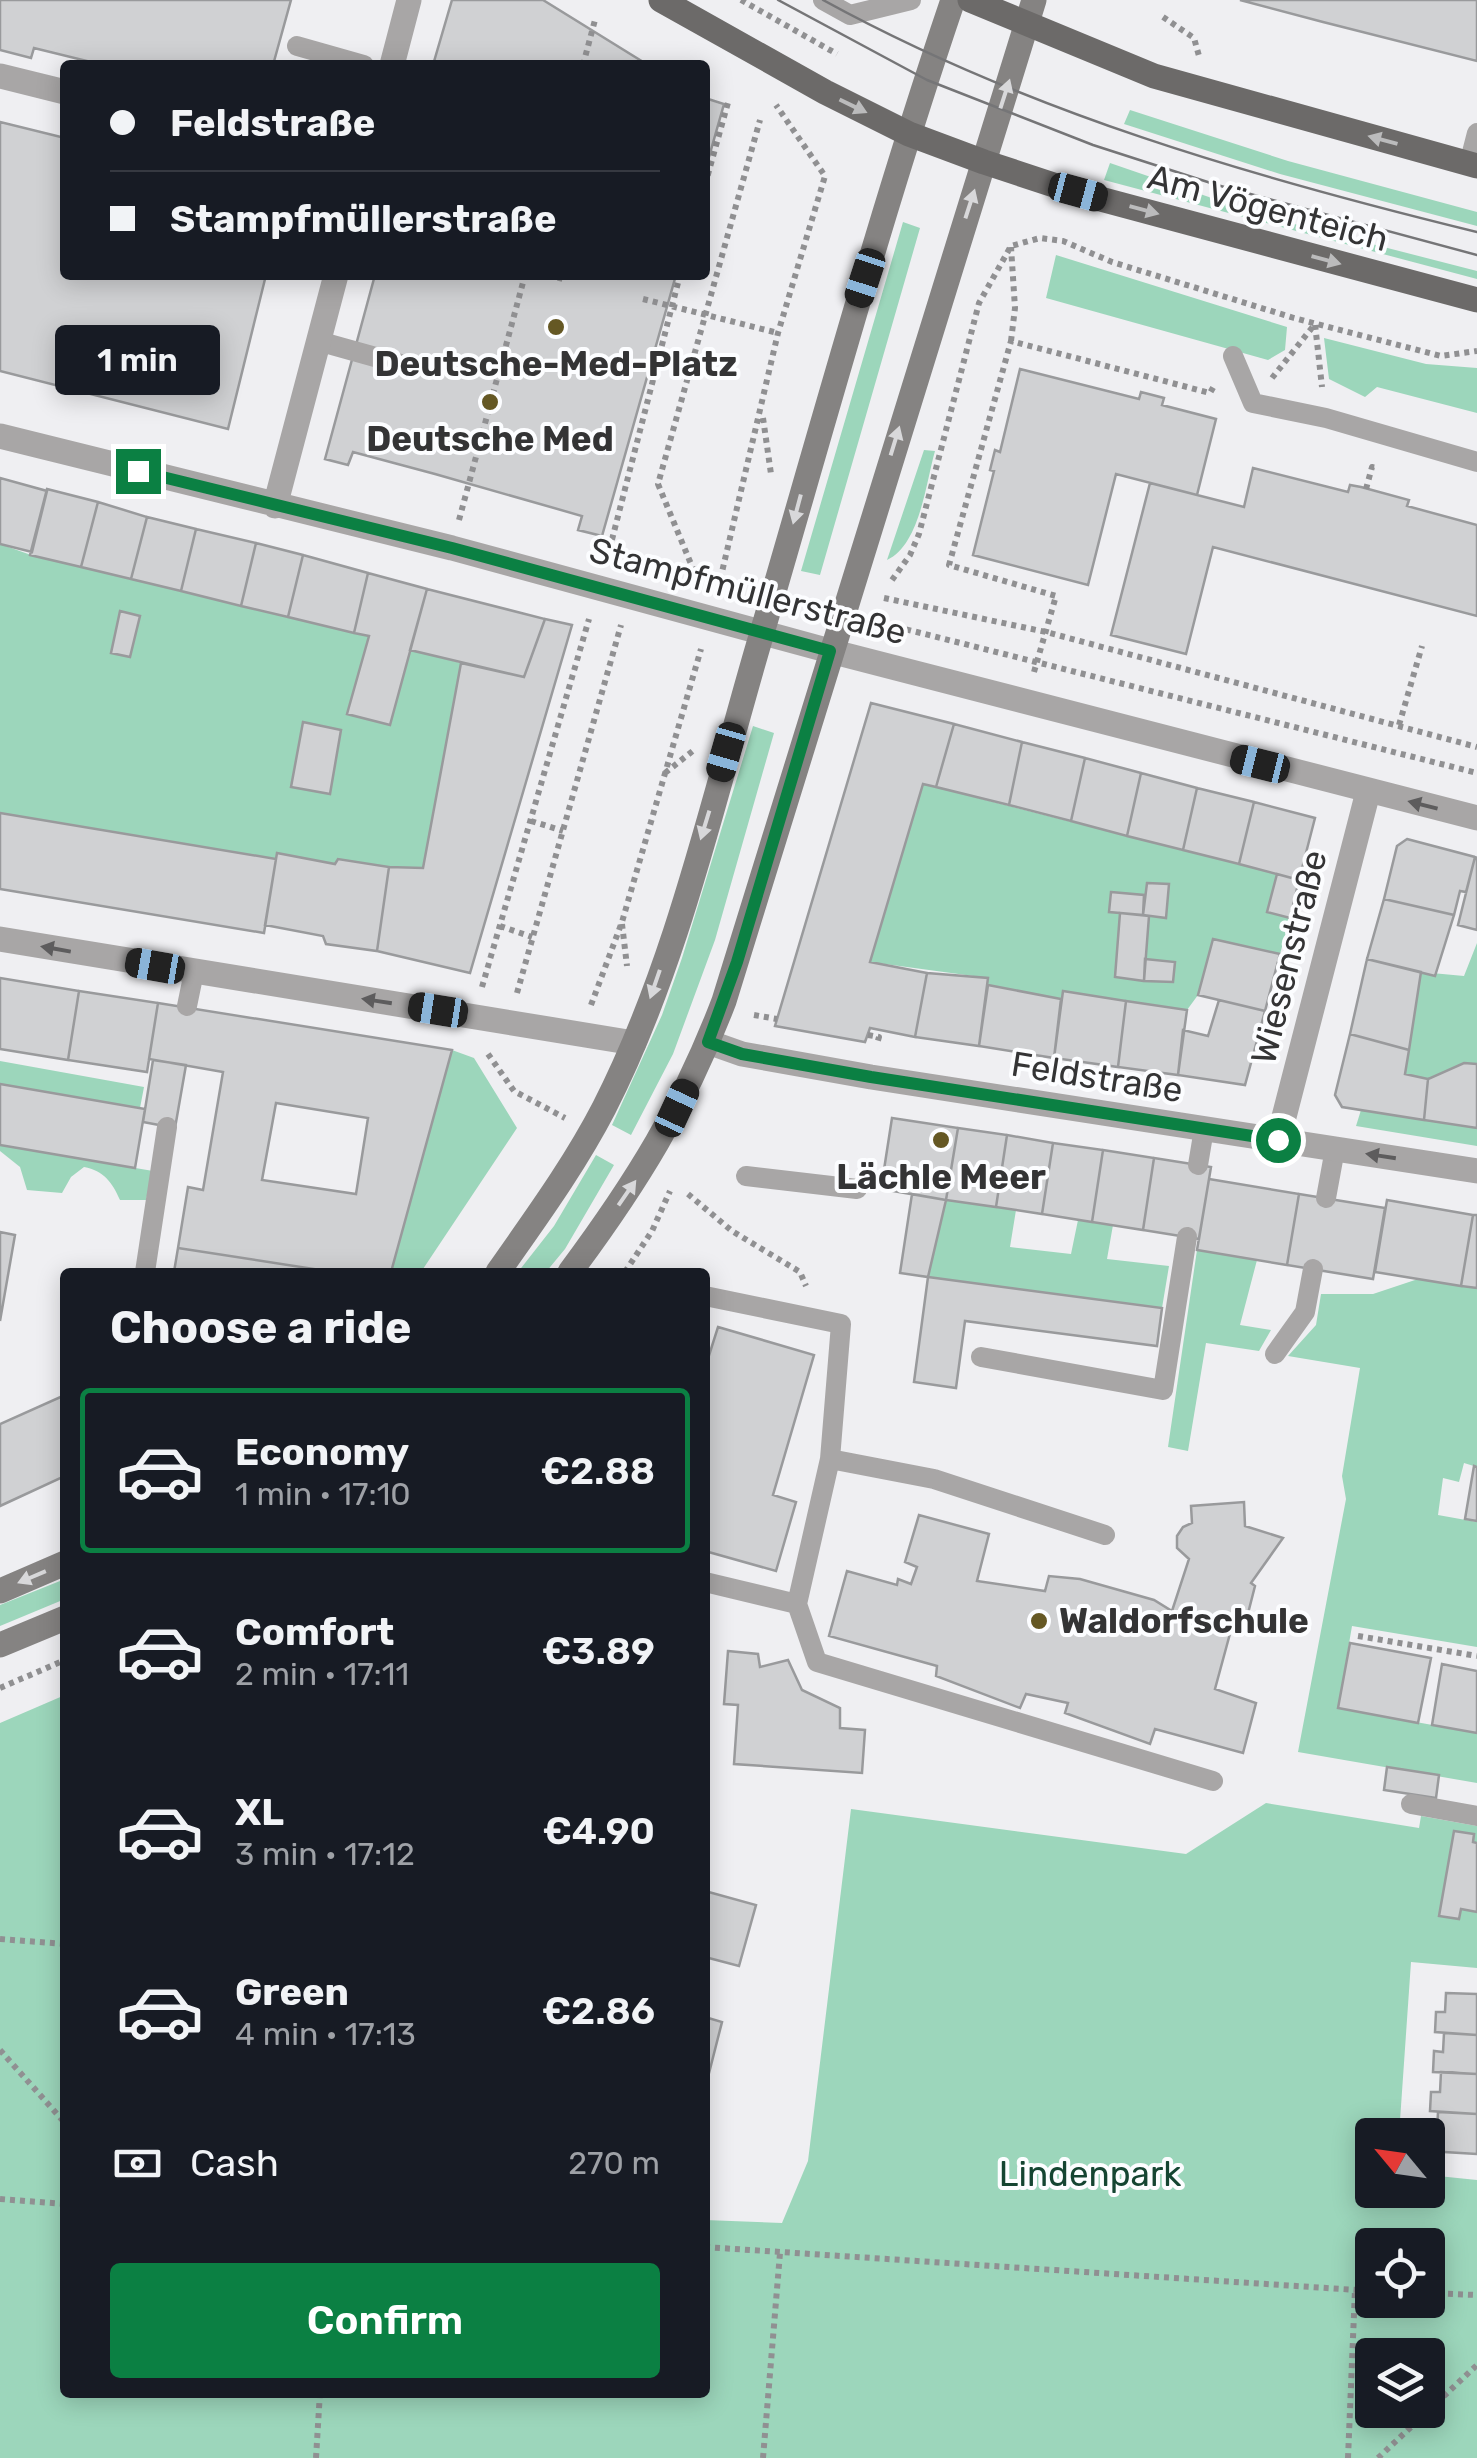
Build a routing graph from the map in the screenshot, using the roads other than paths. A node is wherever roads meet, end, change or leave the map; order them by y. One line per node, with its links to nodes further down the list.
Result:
1 (409, 0): 11 (street)
2 (661, 0): 15 (main road, Am Vögenteich, one-way to 15)
3 (823, 0): 4 (lane)
4 (911, 0)
5 (953, 0): 15 (main road)
6 (970, 0): 8 (main road)
7 (1034, 0): 8 (main road)
8 (1026, 26): 16 (main road, one-way to 8); 17 (main road, one-way to 8)
9 (297, 46): 10 (lane)
10 (346, 60)
11 (393, 60)
12 (0, 76): 13 (street)
13 (60, 91)
14 (1477, 133): 17 (lane)
15 (910, 134): 16 (main road, Am Vögenteich); 26 (main road, one-way to 26)
16 (984, 162): 19 (main road, Am Vögenteich, one-way to 19); 27 (main road, one-way to 16)
17 (1473, 165)
18 (335, 280): 20 (street)
19 (1477, 300)
20 (318, 341): 22 (lane); 25 (street)
21 (1232, 356): 24 (lane)
22 (411, 367)
23 (0, 436): 25 (street, Stampfmüllerstraße)
24 (1477, 462)
25 (275, 506): 26 (street, Stampfmüllerstraße)
26 (762, 631): 27 (street, Stampfmüllerstraße); 34 (main road, one-way to 34)
27 (830, 651): 28 (street, Stampfmüllerstraße); 33 (main road)
28 (1368, 792): 29 (street, Stampfmüllerstraße, one-way to 28); 37 (street, Wiesenstraße)
29 (1477, 818)
30 (0, 939): 31 (street, one-way to 30)
31 (194, 972): 32 (lane); 34 (street, one-way to 31)
32 (188, 1006)
33 (708, 1042): 36 (street, Feldstraße); 47 (main road, one-way to 33)
34 (634, 1043): 46 (main road)
35 (166, 1127): 45 (lane)
36 (1204, 1128): 37 (street, Feldstraße); 39 (lane)
37 (1278, 1140): 38 (street, Feldstraße)
38 (1335, 1149): 40 (street, Feldstraße, one-way to 38); 43 (lane)
39 (1198, 1165)
40 (1477, 1171)
41 (746, 1176): 42 (lane)
42 (857, 1189)
43 (1326, 1198)
44 (1187, 1237): 51 (lane)
45 (146, 1268)
46 (501, 1268)
47 (573, 1268)
48 (1313, 1269): 50 (lane)
49 (710, 1297): 52 (lane)
50 (1275, 1354)
51 (981, 1357)
52 (830, 1459): 53 (lane); 57 (lane)
53 (1105, 1535)
54 (60, 1565): 56 (main road, one-way to 56)
55 (710, 1583): 57 (lane)
56 (0, 1590)
57 (796, 1604): 60 (lane)
58 (60, 1620): 59 (main road)
59 (0, 1646)
60 (1214, 1781)
61 (1411, 1804): 62 (lane)
62 (1477, 1816)

